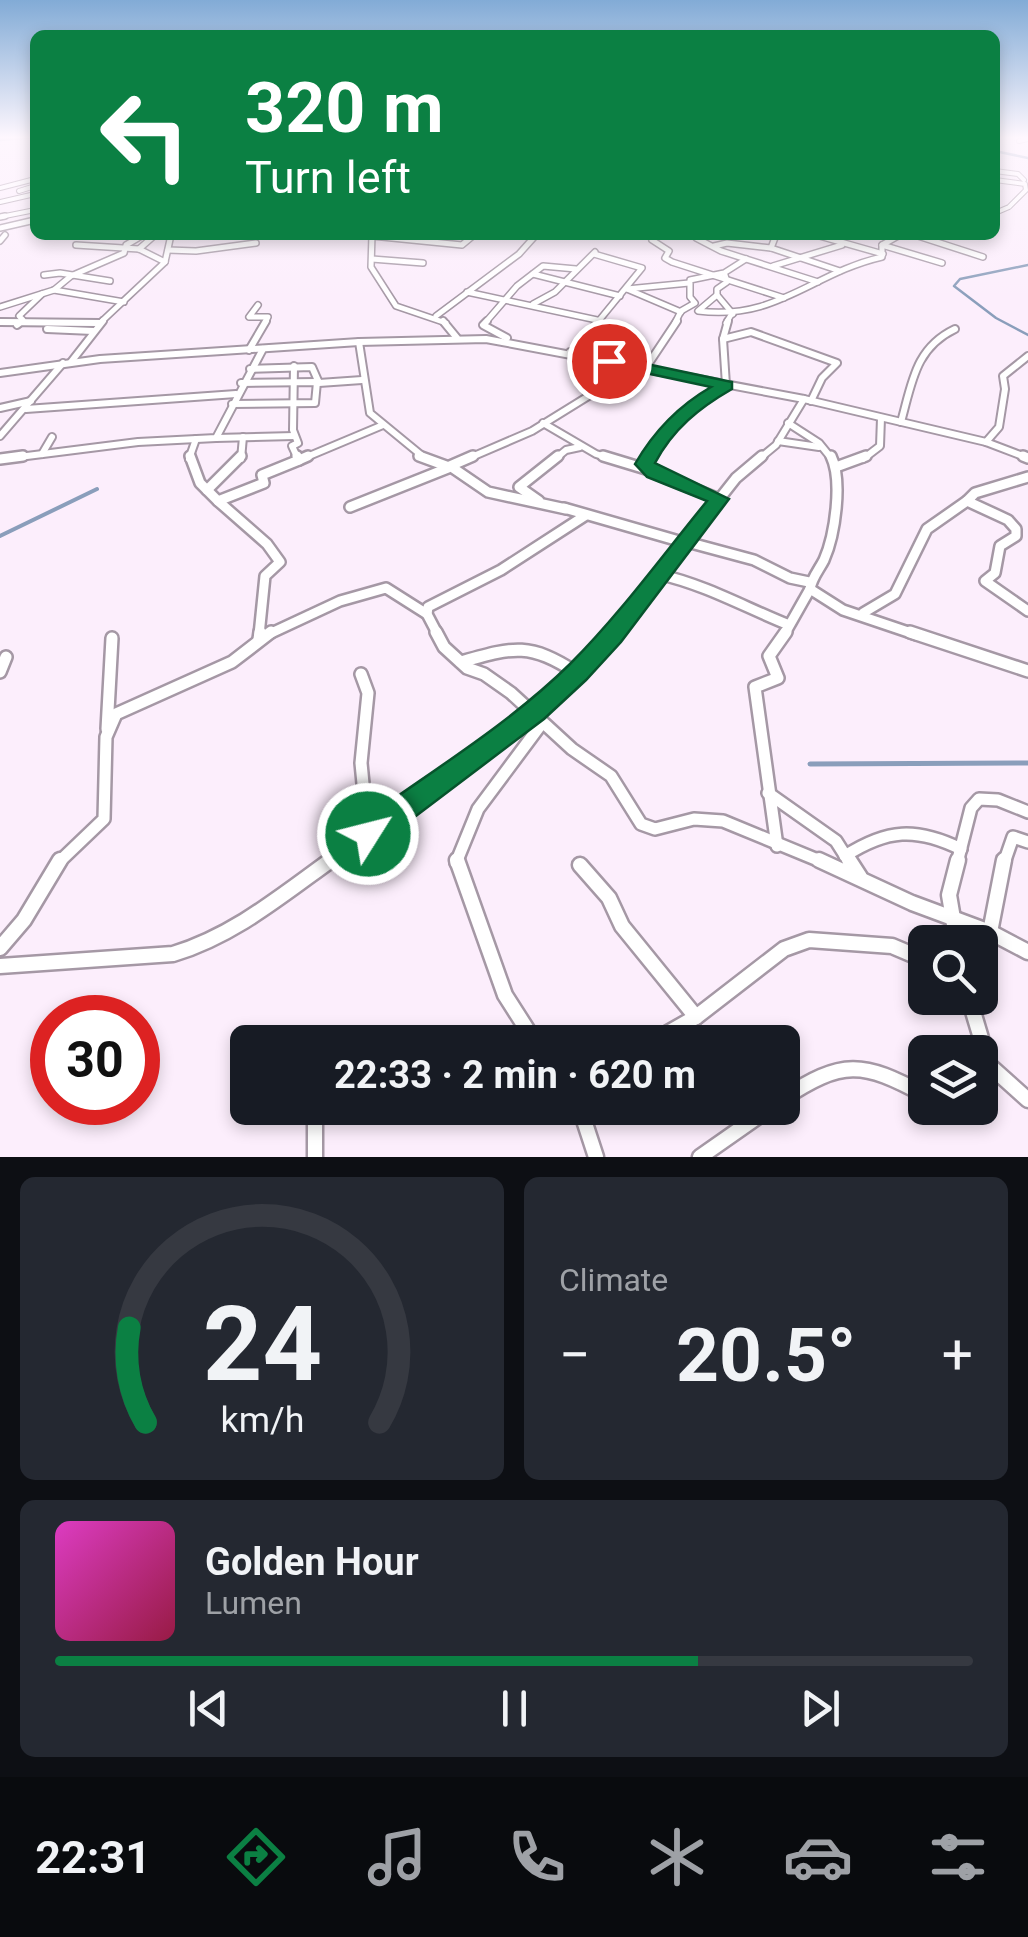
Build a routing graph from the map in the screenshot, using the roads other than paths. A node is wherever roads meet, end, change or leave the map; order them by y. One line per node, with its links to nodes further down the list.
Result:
1 (19, 191): 3 (street)
2 (1025, 191): 7 (street)
3 (30, 196)
4 (30, 196): 5 (street)
5 (0, 202)
6 (30, 211): 8 (street)
7 (1000, 211)
8 (0, 217)
9 (30, 221): 10 (street)
10 (0, 228)
11 (137, 240): 32 (street)
12 (149, 240): 30 (street)
13 (170, 240): 33 (street)
14 (372, 240): 39 (street)
15 (417, 240): 16 (street)
16 (468, 240)
17 (532, 240): 60 (street)
18 (652, 240): 51 (street)
19 (700, 240): 28 (street)
20 (774, 240): 31 (street)
21 (829, 240): 26 (street)
22 (890, 240): 27 (street)
23 (930, 240): 35 (street)
24 (256, 244): 33 (street)
25 (76, 245): 29 (street)
26 (842, 245): 36 (street); 38 (street)
27 (882, 245): 36 (street); 44 (street)
28 (714, 246): 31 (street); 40 (street)
29 (112, 248): 32 (street); 41 (street)
30 (139, 248): 32 (street); 42 (street)
31 (771, 248): 38 (street)
32 (123, 250): 41 (street)
33 (168, 250): 42 (street)
34 (992, 250): 35 (street)
35 (975, 253): 37 (street)
36 (883, 254): 48 (street)
37 (983, 257)
38 (802, 258): 45 (street); 48 (street)
39 (372, 259): 43 (street); 75 (street)
40 (746, 259): 45 (street); 53 (street)
41 (105, 261): 49 (street)
42 (164, 262): 68 (street)
43 (422, 263)
44 (942, 263)
45 (770, 266): 55 (street)
46 (38, 269): 52 (street)
47 (576, 270): 50 (street); 54 (street); 58 (street)
48 (840, 271): 55 (street)
49 (75, 274): 52 (street); 56 (street); 64 (street)
50 (532, 274): 54 (street); 66 (street)
51 (710, 274): 53 (street); 57 (street)
52 (44, 275): 56 (street)
53 (725, 275): 62 (street); 65 (street)
54 (566, 281): 63 (street); 71 (street)
55 (818, 282): 65 (street)
56 (61, 283): 59 (street)
57 (688, 283): 58 (street); 72 (street)
58 (628, 289): 63 (street); 73 (street)
59 (54, 290): 61 (street); 64 (street)
60 (467, 292): 66 (street); 75 (street)
61 (42, 294): 69 (street); 79 (street)
62 (716, 295): 67 (street); 74 (street)
63 (620, 296): 76 (street)
64 (92, 297): 68 (street)
65 (784, 298): 74 (street)
66 (508, 299): 71 (street); 86 (street)
67 (709, 300): 72 (street); 74 (street)
68 (124, 302): 77 (street)
69 (0, 304)
70 (258, 304): 88 (street)
71 (533, 304): 76 (street)
72 (694, 304): 73 (street)
73 (681, 312): 94 (street)
74 (732, 314): 84 (street)
75 (436, 316): 83 (street)
76 (596, 320): 89 (street)
77 (100, 322): 79 (street); 82 (street)
78 (2, 324): 79 (street)
79 (17, 325)
80 (47, 329): 82 (street)
81 (956, 329): 109 (street)
82 (93, 331): 91 (street)
83 (457, 338): 85 (street); 86 (street)
84 (723, 340): 100 (street); 104 (street)
85 (359, 342): 87 (street); 96 (street)
86 (521, 343): 89 (street)
87 (263, 349): 88 (street); 93 (street)
88 (249, 350): 91 (street)
89 (572, 352): 94 (street); 101 (street)
90 (1028, 356): 120 (street)
91 (67, 363): 95 (street); 103 (street)
92 (294, 366): 93 (street); 97 (street); 99 (street)
93 (250, 369): 98 (street)
94 (645, 369): 100 (street); 101 (street)
95 (0, 373)
96 (362, 380): 97 (street); 112 (street)
97 (316, 382): 99 (street); 105 (street)
98 (241, 383): 99 (street); 102 (street)
99 (295, 383): 105 (street)
100 (726, 386): 104 (street); 129 (street)
101 (608, 387): 111 (street)
102 (234, 399): 105 (street); 107 (street); 116 (street)
103 (34, 400): 106 (street); 107 (street)
104 (808, 400): 108 (street); 110 (street)
105 (296, 403): 114 (street)
106 (0, 408)
107 (26, 409): 113 (street)
108 (881, 418): 109 (street); 128 (street)
109 (900, 422): 120 (street)
110 (788, 423): 119 (street); 122 (street)
111 (543, 424): 121 (street); 127 (street)
112 (383, 425): 126 (street); 127 (street)
113 (0, 436)
114 (294, 436): 117 (street); 126 (street)
115 (52, 438): 123 (street)
116 (216, 438): 117 (street); 118 (street)
117 (243, 438): 131 (street)
118 (196, 440): 123 (street); 131 (street)
119 (778, 442): 122 (street); 132 (street)
120 (986, 442): 124 (street)
121 (580, 447): 129 (street); 136 (street)
122 (822, 447): 128 (street)
123 (42, 454): 125 (street)
124 (1028, 458)
125 (0, 459)
126 (299, 460): 133 (street)
127 (449, 467): 135 (street); 136 (street)
128 (836, 467): 140 (street)
129 (646, 469): 132 (street)
130 (1028, 477): 134 (street)
131 (208, 490): 133 (street)
132 (719, 499): 138 (street)
133 (218, 501): 146 (street)
134 (967, 501): 141 (street); 143 (street)
135 (350, 507)
136 (566, 509): 137 (street)
137 (586, 516): 138 (street); 142 (street)
138 (686, 542): 139 (street); 140 (street)
139 (658, 574): 144 (street); 151 (street)
140 (809, 586): 143 (street); 144 (street)
141 (1028, 611)
142 (427, 614): 146 (street); 148 (street)
143 (863, 614): 150 (street)
144 (789, 625): 155 (street)
145 (112, 638): 154 (street)
146 (259, 639): 154 (street)
147 (6, 657): 149 (street)
148 (461, 662): 151 (street); 153 (street)
149 (0, 672)
150 (1028, 672)
151 (577, 673): 153 (street)
152 (360, 674): 157 (street)
153 (538, 717): 157 (street); 159 (street); 174 (street)
154 (106, 737): 169 (street)
155 (768, 794): 159 (street); 161 (street)
156 (1028, 812): 160 (street)
157 (368, 834): 172 (street)
158 (1028, 842): 167 (street)
159 (777, 846): 163 (street)
160 (961, 849): 161 (street); 164 (street)
161 (845, 856): 163 (street)
162 (580, 865): 173 (street)
163 (860, 878): 164 (street)
164 (953, 918): 165 (street); 166 (street)
165 (954, 925)
166 (972, 925)
167 (991, 925)
168 (998, 936): 170 (street)
169 (2, 946): 172 (street)
170 (1028, 952)
171 (908, 953): 173 (street)
172 (5, 966)
173 (696, 1017): 175 (street)
174 (524, 1025)
175 (682, 1025)
176 (998, 1073): 179 (street)
177 (800, 1086): 178 (street)
178 (908, 1086)
179 (1028, 1100)
180 (315, 1125): 183 (street)
181 (586, 1125): 184 (street)
182 (746, 1125): 185 (street)
183 (316, 1157)
184 (596, 1157)
185 (700, 1157)

